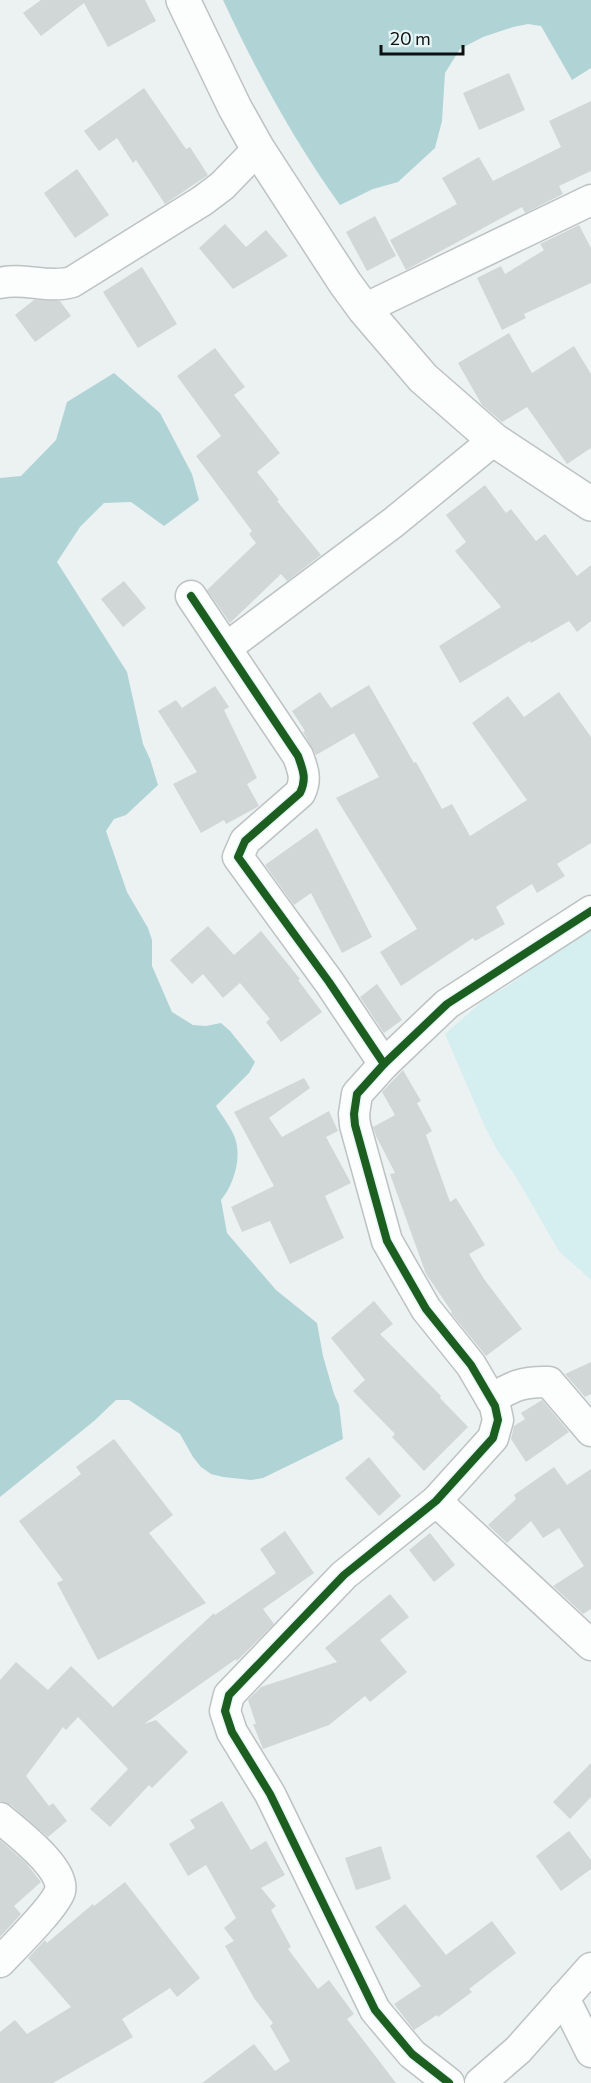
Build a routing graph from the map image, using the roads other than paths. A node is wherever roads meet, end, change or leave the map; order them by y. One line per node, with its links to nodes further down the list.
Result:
1 (183, 0): 2 (main road)
2 (258, 149): 4 (street); 5 (main road)
3 (591, 200): 5 (street)
4 (0, 283)
5 (364, 309): 6 (main road)
6 (494, 440): 7 (main road); 9 (street)
7 (591, 504)
8 (191, 596): 9 (street)
9 (226, 648): 11 (street)
10 (591, 911): 11 (street)
11 (384, 1064): 12 (street)
12 (491, 1399): 13 (street); 14 (street)
13 (591, 1431)
14 (436, 1501): 15 (street); 21 (street)
15 (591, 1645)
16 (0, 1818): 17 (street)
17 (0, 1962)
18 (591, 1968): 19 (street)
19 (564, 1998): 20 (street); 22 (street)
20 (591, 2052)
21 (449, 2083)
22 (480, 2083)

